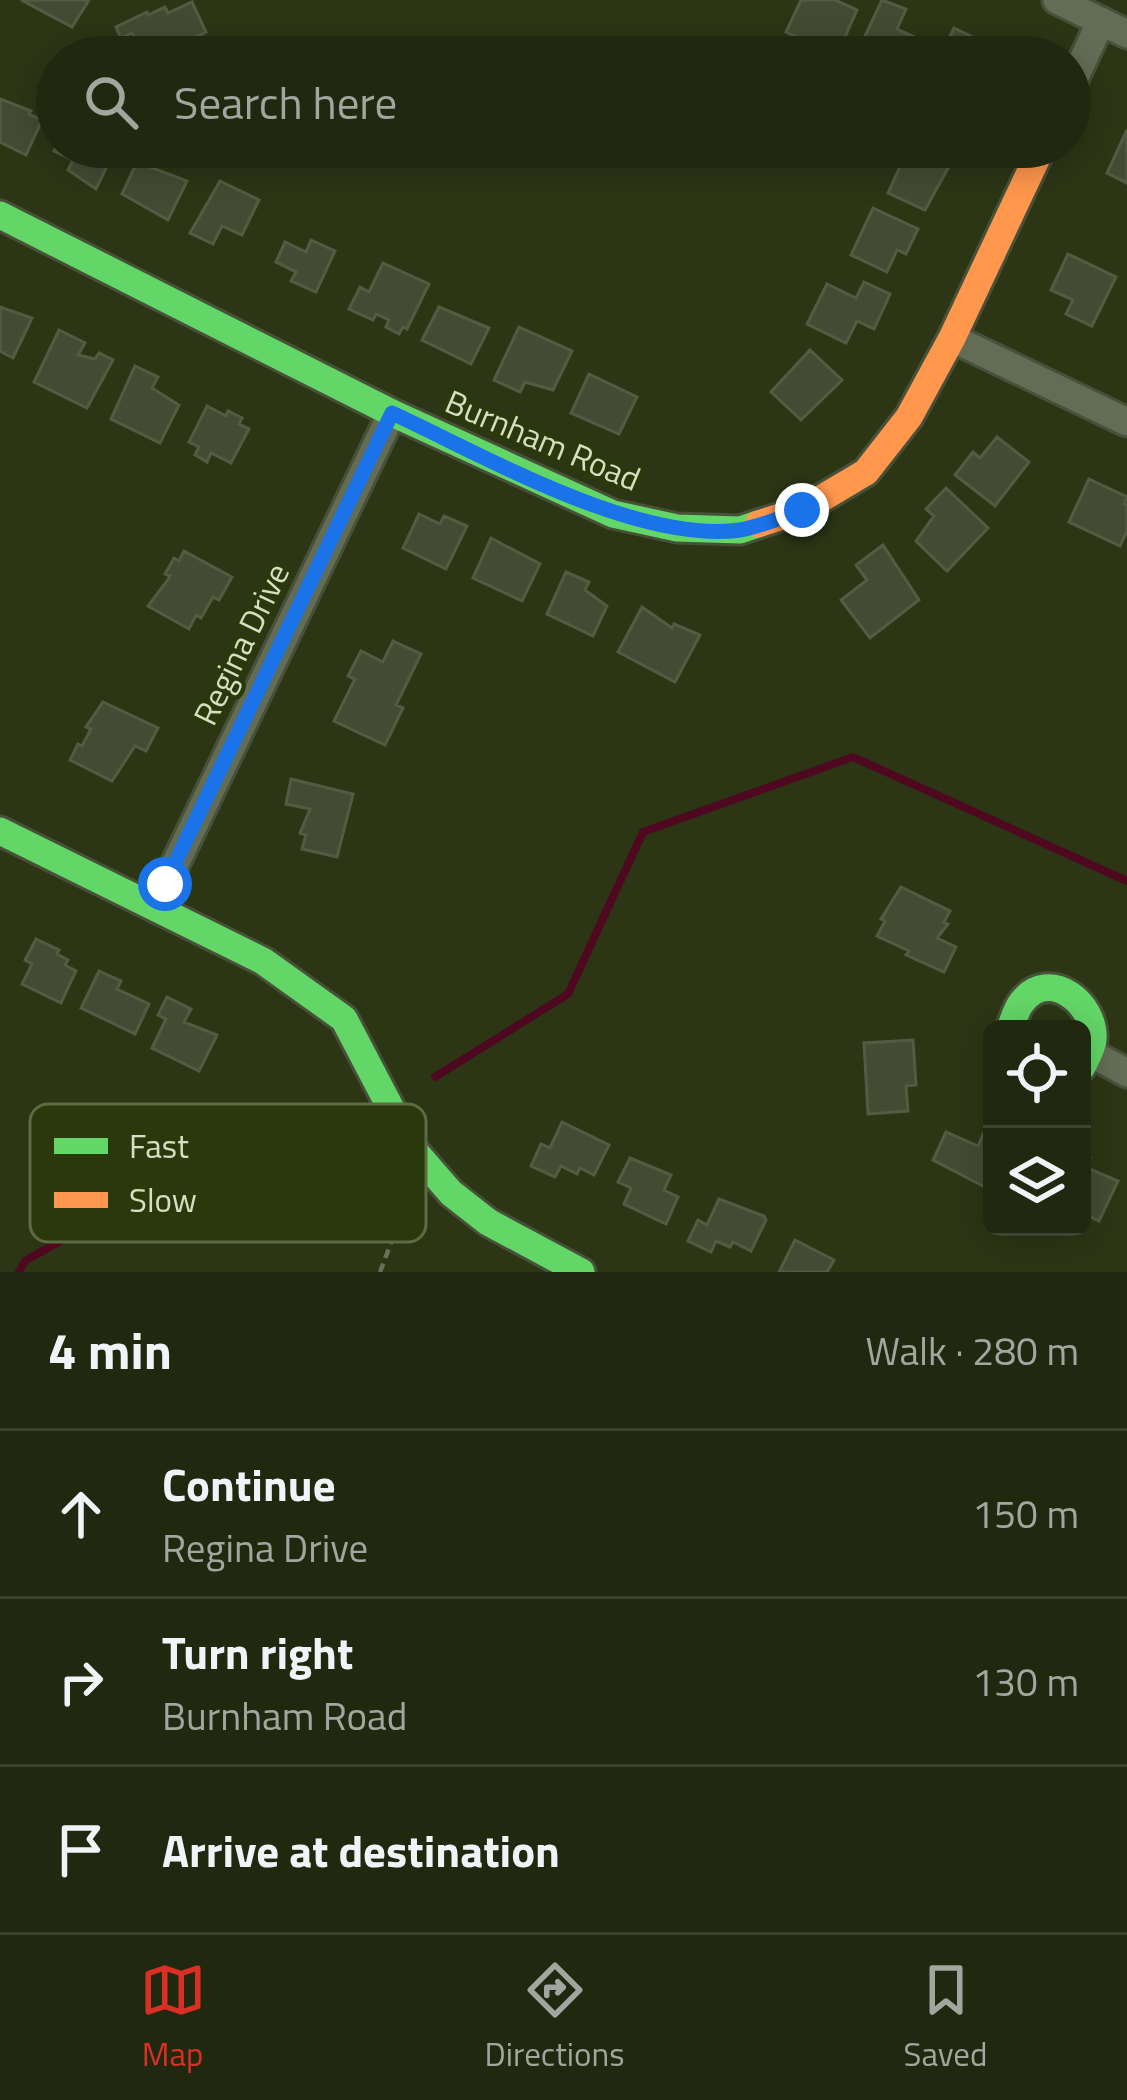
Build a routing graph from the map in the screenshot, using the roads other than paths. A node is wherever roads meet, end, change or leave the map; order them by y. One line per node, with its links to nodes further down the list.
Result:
1 (1057, 0): 2 (street)
2 (1114, 28): 3 (street)
3 (1091, 59)
4 (1032, 168): 6 (street, Burnham Road)
5 (0, 215): 7 (street, Burnham Road)
6 (952, 338): 7 (street, Burnham Road); 8 (street)
7 (392, 413): 10 (street, Regina Drive)
8 (1127, 422)
9 (0, 830): 10 (street)
10 (155, 906): 15 (street)
11 (1012, 1020): 12 (street)
12 (1091, 1052)
13 (1091, 1062): 14 (street)
14 (1127, 1073)
15 (389, 1104)
16 (426, 1164): 17 (street)
17 (581, 1272)

